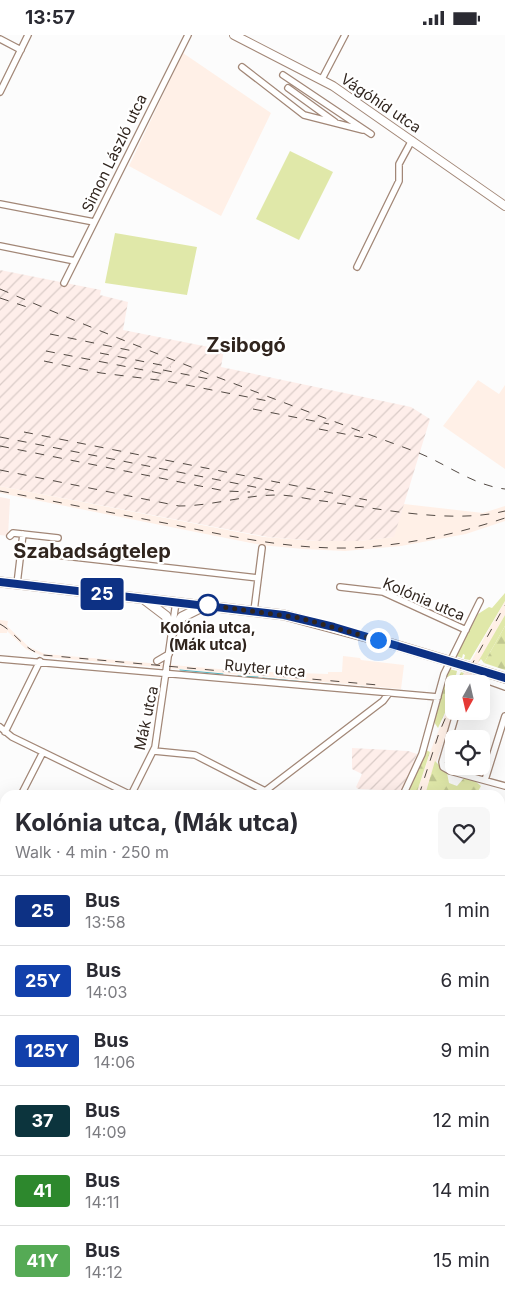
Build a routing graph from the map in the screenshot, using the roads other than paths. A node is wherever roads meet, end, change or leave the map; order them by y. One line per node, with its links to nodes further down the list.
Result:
1 (28, 35): 6 (street)
2 (188, 35): 20 (street, Simon László utca)
3 (234, 35): 9 (main road, Vágóhíd utca)
4 (345, 35): 9 (street)
5 (0, 39): 6 (street)
6 (21, 50): 12 (street)
7 (242, 67): 13 (street)
8 (283, 75): 10 (street)
9 (322, 79): 17 (main road, Vágóhíd utca)
10 (293, 81): 11 (street); 15 (street)
11 (288, 88): 13 (street); 14 (street)
12 (0, 92)
13 (280, 97): 14 (street)
14 (337, 124): 15 (street)
15 (363, 130): 16 (street)
16 (371, 134)
17 (412, 141): 19 (main road, Vágóhíd utca); 23 (street)
18 (0, 204): 20 (street)
19 (505, 207)
20 (94, 222): 22 (street, Simon László utca)
21 (0, 246): 22 (street)
22 (75, 261): 24 (street, Simon László utca)
23 (357, 267)
24 (64, 283)
25 (22, 534): 26 (street); 27 (street); 29 (street)
26 (10, 536)
27 (58, 538)
28 (262, 548): 30 (street)
29 (21, 551): 30 (street); 32 (street)
30 (258, 578): 38 (street)
31 (0, 582): 32 (main road)
32 (17, 584): 34 (main road)
33 (340, 587): 39 (street, Kolónia utca)
34 (142, 598): 36 (main road); 40 (main road)
35 (480, 601): 39 (street, Kolónia utca)
36 (176, 602): 37 (main road); 40 (street, Mák utca)
37 (206, 605): 38 (main road); 40 (main road)
38 (254, 611): 46 (main road, bridge)
39 (466, 630): 50 (street)
40 (172, 633): 41 (street, Mák utca)
41 (169, 654): 44 (street); 45 (street, Mák utca)
42 (0, 659): 43 (street, Ruyter utca)
43 (40, 661): 45 (street, Ruyter utca); 54 (street)
44 (157, 661)
45 (167, 672): 49 (street, Ruyter utca); 55 (street, Mák utca)
46 (505, 678)
47 (490, 681): 48 (street)
48 (505, 687)
49 (389, 693): 50 (street, Ruyter utca); 63 (street)
50 (438, 697): 64 (street)
51 (505, 716): 57 (street)
52 (454, 720): 57 (street)
53 (0, 727): 54 (street)
54 (5, 732): 56 (street)
55 (154, 751): 61 (street, Mák utca); 62 (street)
56 (42, 752): 59 (street); 60 (street)
57 (485, 780): 58 (street)
58 (505, 786)
59 (23, 790)
60 (121, 790)
61 (134, 790)
62 (258, 790)
63 (267, 790)
64 (405, 790)

